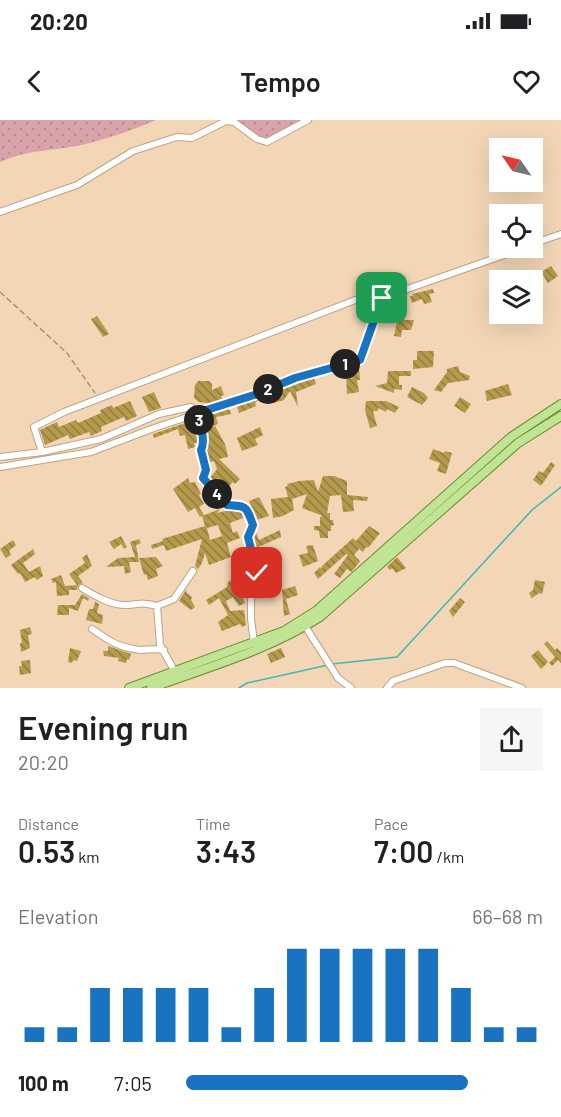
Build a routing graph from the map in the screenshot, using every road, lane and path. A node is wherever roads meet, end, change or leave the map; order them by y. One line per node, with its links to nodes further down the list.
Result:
1 (308, 120): 2 (street)
2 (0, 212)
3 (561, 234): 4 (street)
4 (543, 240)
5 (496, 258): 7 (street)
6 (0, 292): 8 (path)
7 (382, 298): 8 (street); 10 (street)
8 (99, 399): 12 (street)
9 (561, 404): 20 (main road)
10 (198, 413): 12 (street); 14 (street); 20 (street)
11 (561, 416): 18 (main road)
12 (42, 452): 13 (street)
13 (0, 457)
14 (0, 467)
15 (193, 571): 17 (street)
16 (82, 588): 17 (street)
17 (157, 606): 21 (street)
18 (306, 626): 24 (main road); 25 (street)
19 (92, 629): 21 (street)
20 (254, 642): 22 (main road)
21 (164, 650): 22 (street)
22 (175, 672): 23 (main road)
23 (129, 688)
24 (151, 688)
25 (351, 688)
26 (387, 688): 27 (street)
27 (522, 688)

